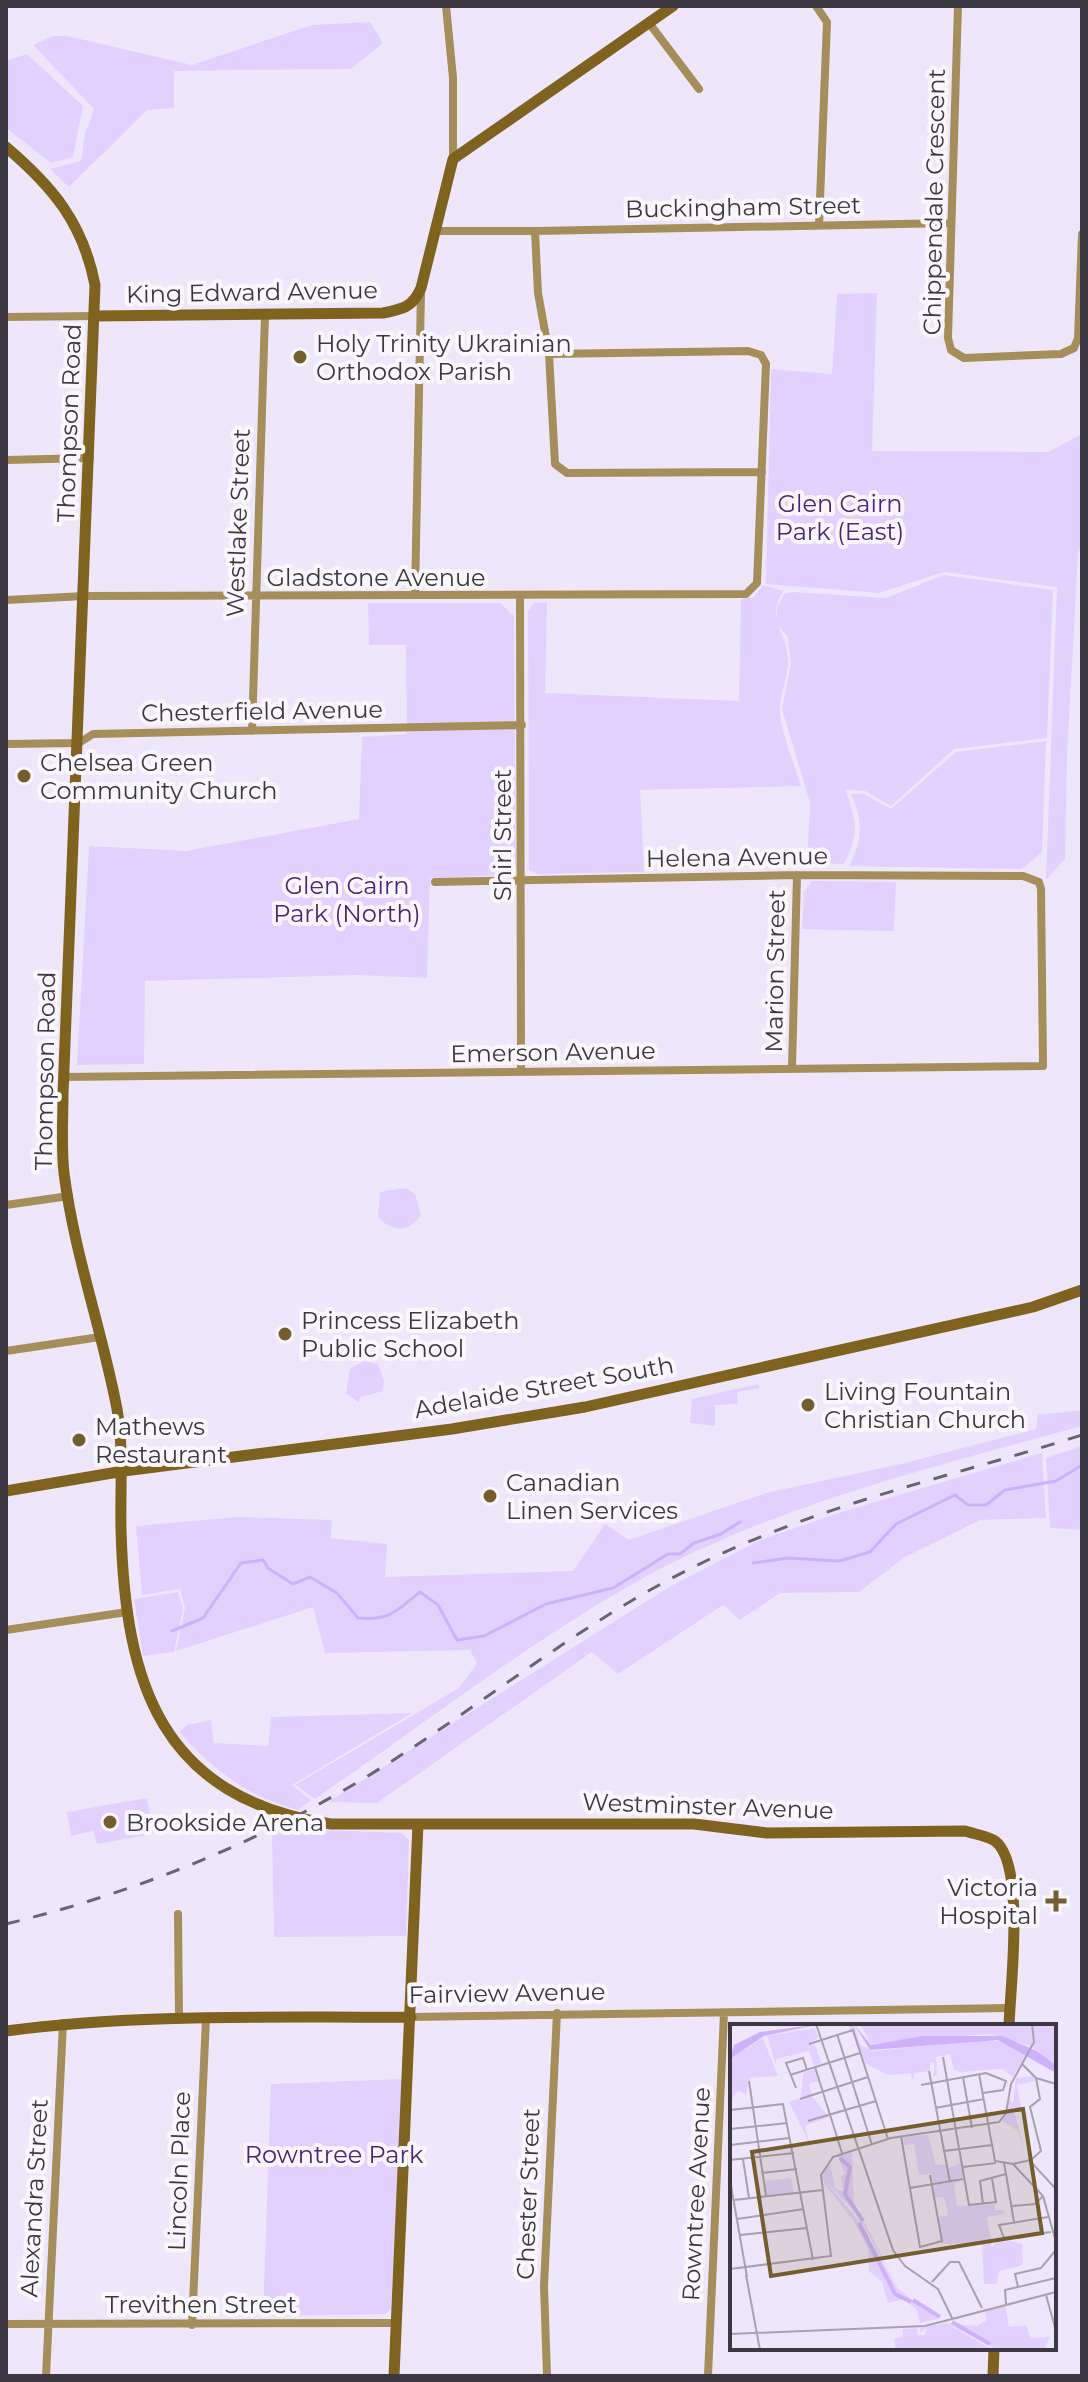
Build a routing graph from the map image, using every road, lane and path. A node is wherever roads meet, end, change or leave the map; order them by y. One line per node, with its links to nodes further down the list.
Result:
1 (459, 6): 5 (street)
2 (673, 6): 6 (street)
3 (816, 6): 11 (street)
4 (958, 6): 10 (street, Chippendale Crescent)
5 (447, 10): 9 (street)
6 (649, 23): 7 (street); 9 (street)
7 (699, 89)
8 (6, 147): 17 (street, Thompson Road)
9 (453, 159): 12 (street)
10 (951, 223): 11 (street, Buckingham Street); 14 (street, Chippendale Crescent)
11 (819, 225): 13 (street, Buckingham Street)
12 (436, 231): 13 (street, Buckingham Street); 15 (street)
13 (535, 231): 19 (street)
14 (1082, 234)
15 (421, 288): 16 (street, King Edward Avenue); 23 (street)
16 (265, 315): 17 (street, King Edward Avenue); 25 (street, Westlake Street)
17 (95, 316): 18 (street, King Edward Avenue); 20 (street, Thompson Road)
18 (6, 317)
19 (549, 354): 22 (street); 22 (street)
20 (91, 458): 21 (street); 24 (street, Thompson Road)
21 (6, 460)
22 (762, 472): 26 (street, Gladstone Avenue)
23 (415, 595): 25 (street, Gladstone Avenue); 26 (street, Gladstone Avenue)
24 (85, 596): 25 (street, Gladstone Avenue); 27 (street, Gladstone Avenue); 30 (street, Thompson Road)
25 (255, 597): 29 (street, Westlake Street)
26 (520, 597): 28 (street, Shirl Street)
27 (6, 600)
28 (522, 725): 29 (street, Chesterfield Avenue); 34 (street, Shirl Street)
29 (252, 731): 30 (street, Chesterfield Avenue)
30 (79, 743): 31 (street, Chesterfield Avenue); 38 (street, Thompson Road)
31 (6, 744)
32 (797, 875): 34 (street, Helena Avenue); 35 (street, Helena Avenue); 36 (street, Marion Street)
33 (435, 882): 34 (street, Helena Avenue)
34 (522, 882): 37 (street, Shirl Street)
35 (1043, 1066): 36 (street, Emerson Avenue)
36 (792, 1068): 37 (street, Emerson Avenue)
37 (521, 1072): 38 (street, Emerson Avenue)
38 (63, 1077): 39 (street, Thompson Road)
39 (69, 1196): 40 (street); 42 (street, Thompson Road)
40 (6, 1205)
41 (1082, 1290): 44 (street, Adelaide Street South)
42 (100, 1337): 43 (street); 44 (street, Thompson Road)
43 (6, 1351)
44 (124, 1471): 45 (street, Adelaide Street South); 46 (street, Thompson Road)
45 (6, 1491)
46 (127, 1612): 47 (street); 48 (street, Thompson Road)
47 (6, 1630)
48 (418, 1824): 50 (street, Westminster Avenue); 53 (street)
49 (178, 1914): 54 (street)
50 (1010, 2008): 52 (street, Fairview Avenue); 57 (street)
51 (557, 2013): 52 (street, Fairview Avenue); 53 (street, Fairview Avenue); 66 (street, Chester Street)
52 (724, 2013): 67 (street, Rowntree Avenue)
53 (411, 2017): 55 (street, Fairview Avenue); 59 (street)
54 (179, 2019): 55 (street, Fairview Avenue); 56 (street, Fairview Avenue)
55 (206, 2019): 61 (street, Lincoln Place)
56 (63, 2023): 58 (street, Fairview Avenue); 62 (street, Alexandra Street)
57 (1009, 2024)
58 (6, 2031)
59 (396, 2323): 61 (street, Trevithen Street); 65 (street)
60 (6, 2324): 62 (street, Trevithen Street)
61 (192, 2325): 62 (street, Trevithen Street)
62 (48, 2326): 64 (street, Alexandra Street)
63 (994, 2350): 68 (street)
64 (46, 2376)
65 (394, 2376)
66 (547, 2376)
67 (708, 2376)
68 (993, 2376)

